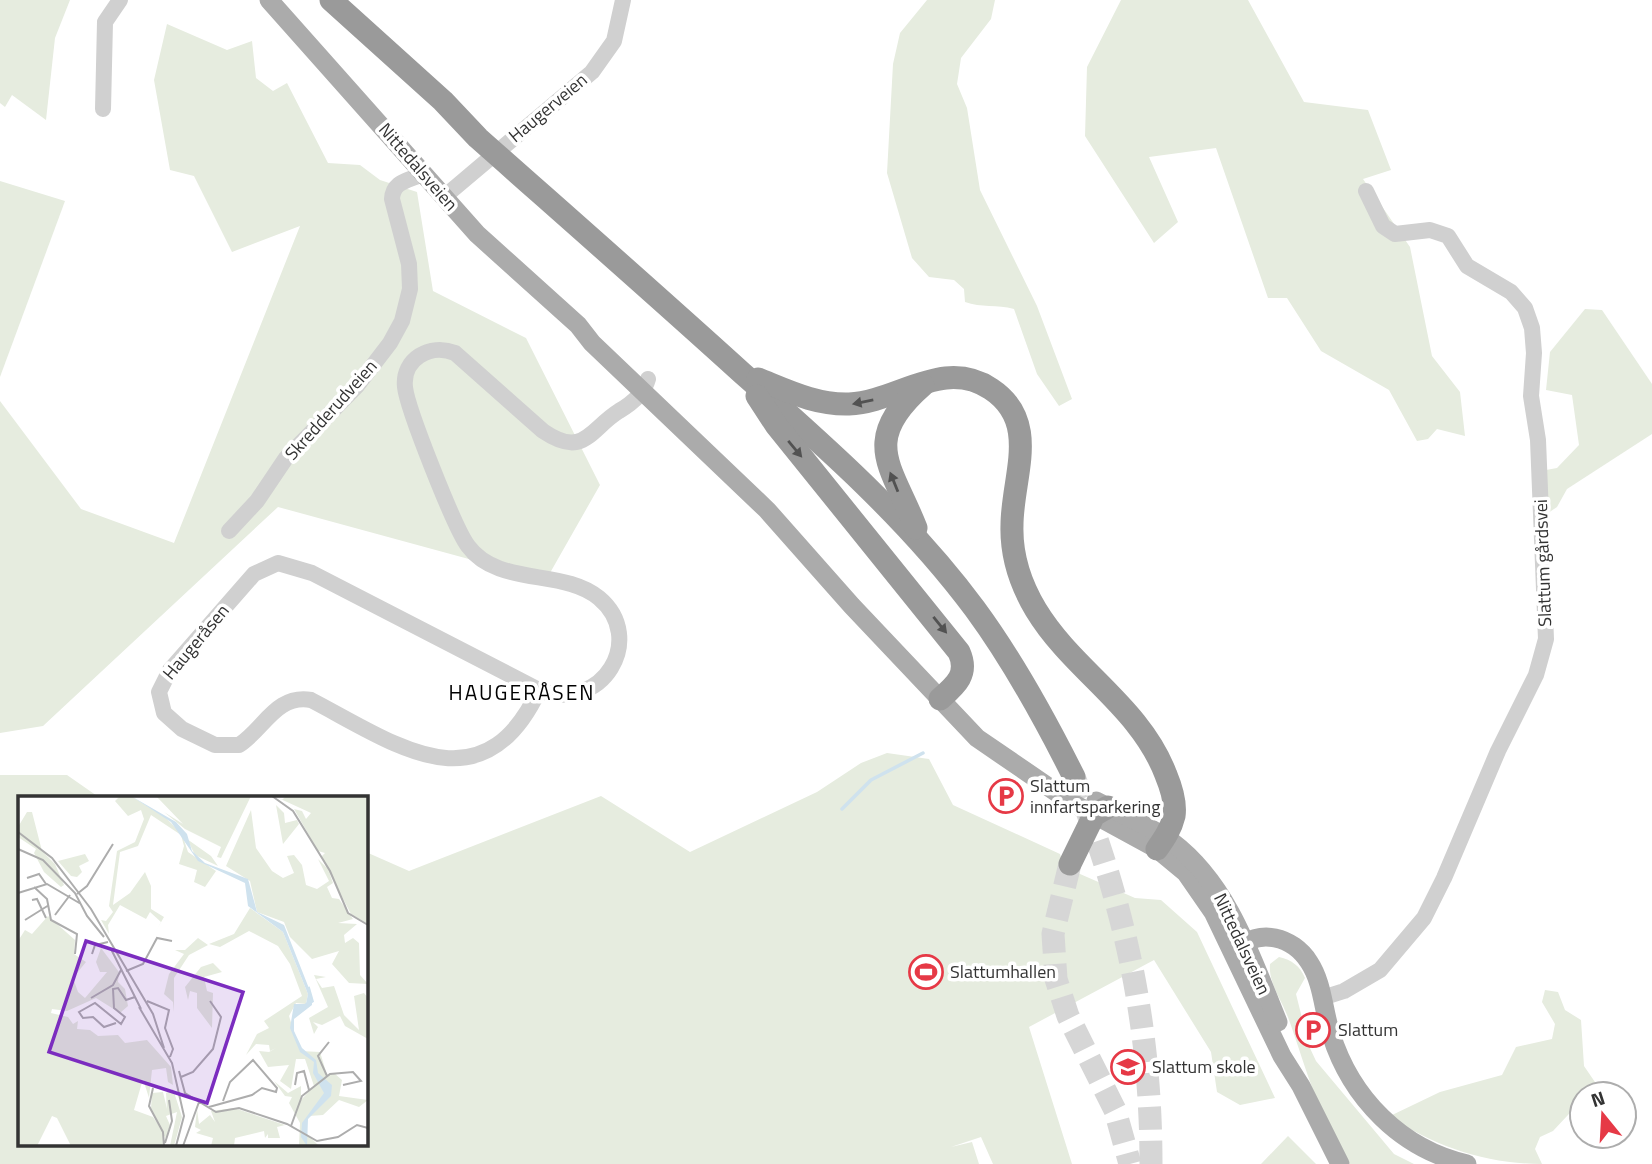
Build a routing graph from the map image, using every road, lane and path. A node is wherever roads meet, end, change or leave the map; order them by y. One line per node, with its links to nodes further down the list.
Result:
1 (120, 0): 6 (street)
2 (269, 0): 8 (main road, Nittedalsveien)
3 (316, 0): 7 (highway)
4 (331, 0): 7 (highway)
5 (623, 0): 10 (street, Haugerveien)
6 (103, 109)
7 (478, 138): 11 (highway)
8 (424, 173): 10 (main road, Nittedalsveien); 14 (street, Skredderudveien)
9 (1366, 191): 23 (street, Slattum gårdsvei)
10 (444, 197): 13 (main road, Nittedalsveien)
11 (743, 373): 12 (highway, one-way to 11); 15 (highway); 17 (highway, one-way to 17)
12 (928, 381): 15 (highway, one-way to 12); 20 (highway)
13 (642, 385): 16 (street, Haugeråsen); 17 (main road, Nittedalsveien)
14 (229, 531)
15 (922, 544): 18 (highway)
16 (539, 690): 16 (street, Haugeråsen)
17 (940, 699): 19 (main road, Nittedalsveien)
18 (1074, 778)
19 (1101, 811): 20 (main road, Nittedalsveien); 21 (highway)
20 (1158, 838): 22 (main road, Nittedalsveien)
21 (1070, 864)
22 (1243, 951): 23 (main road); 24 (main road, Nittedalsveien)
23 (1322, 998): 25 (main road)
24 (1340, 1164)
25 (1467, 1164)

